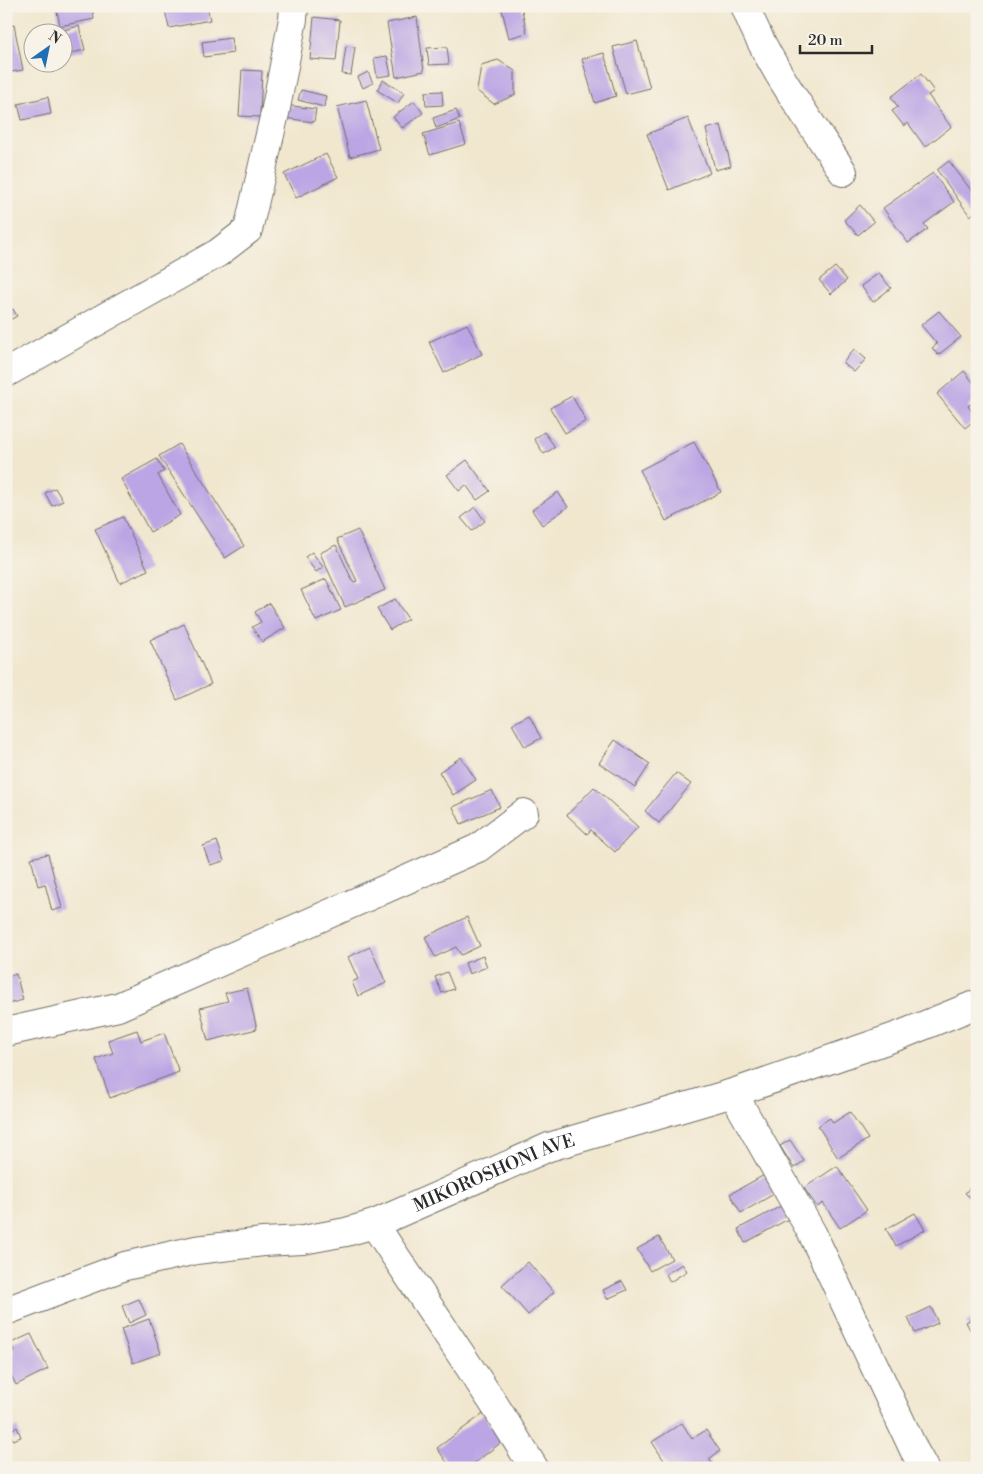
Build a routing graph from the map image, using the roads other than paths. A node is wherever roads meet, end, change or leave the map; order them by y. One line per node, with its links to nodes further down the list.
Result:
1 (294, 6): 4 (street)
2 (745, 6): 3 (street)
3 (843, 172)
4 (6, 373)
5 (524, 813): 7 (street)
6 (977, 1004): 8 (street, MIKOROSHONI AVE)
7 (6, 1032)
8 (733, 1093): 9 (street, MIKOROSHONI AVE); 12 (street)
9 (374, 1224): 10 (street, MIKOROSHONI AVE); 11 (street)
10 (6, 1311)
11 (534, 1468)
12 (924, 1468)

